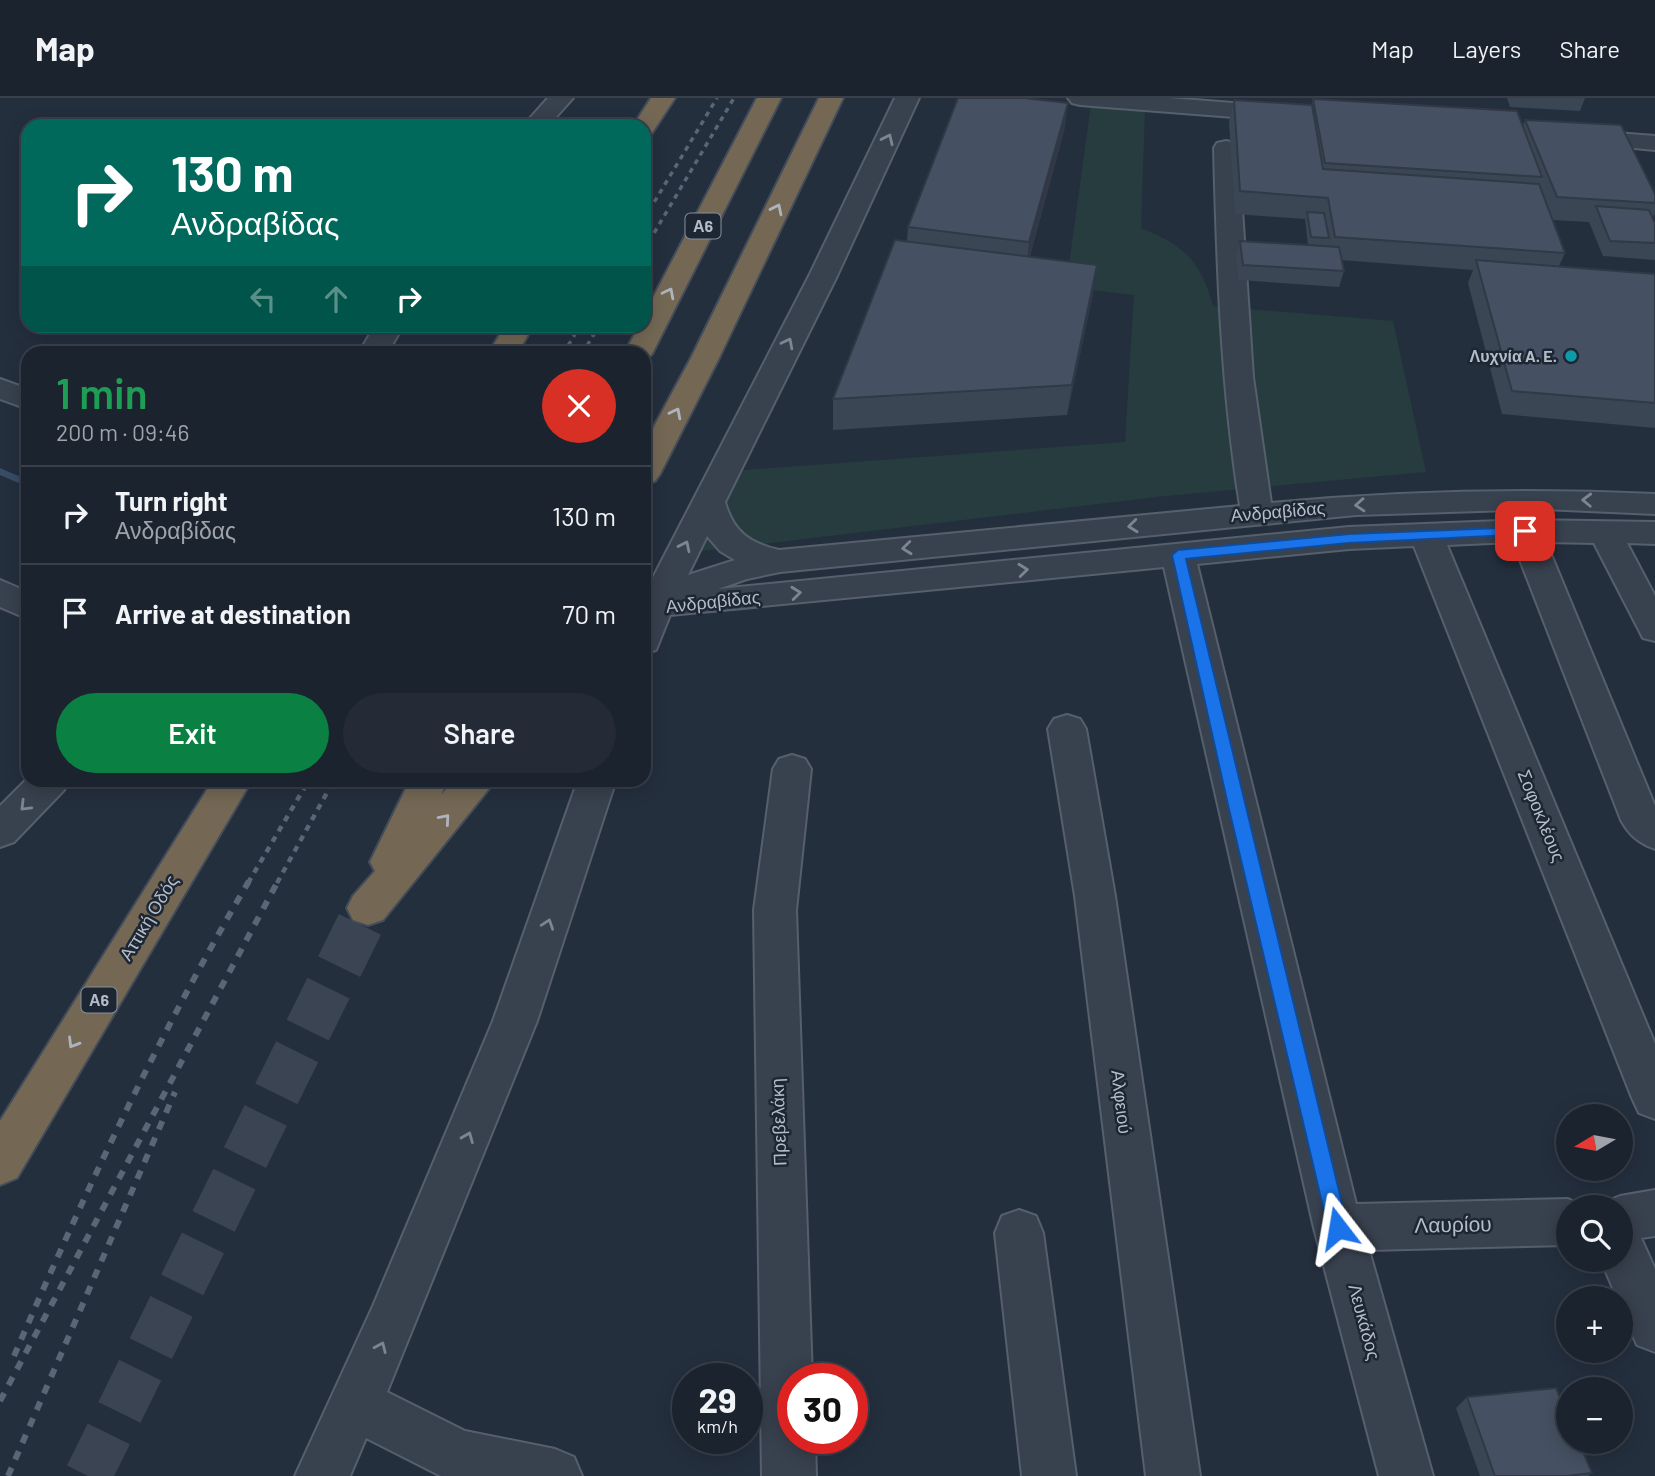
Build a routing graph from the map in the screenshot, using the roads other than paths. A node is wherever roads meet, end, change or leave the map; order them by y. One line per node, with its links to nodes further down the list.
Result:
1 (561, 98): 9 (street)
2 (645, 98): 10 (highway)
3 (663, 98): 11 (highway)
4 (769, 98): 15 (highway, Α6, one-way to 4)
5 (831, 98): 18 (highway, one-way to 5)
6 (907, 98): 19 (street, one-way to 6)
7 (1080, 98): 8 (street)
8 (1313, 116)
9 (542, 119)
10 (638, 119)
11 (650, 119)
12 (1559, 136): 13 (street)
13 (1655, 143)
14 (1226, 148): 21 (street)
15 (651, 329)
16 (0, 388): 17 (street)
17 (21, 397)
18 (651, 461)
19 (708, 500): 27 (street); 30 (street, one-way to 19)
20 (1655, 504): 21 (street, Ανδραβίδας, one-way to 21)
21 (1257, 514): 27 (street, Ανδραβίδας, one-way to 27)
22 (1525, 531): 23 (street, Ανδραβίδας); 25 (street, Ανδραβίδας); 41 (street)
23 (1605, 532): 24 (street, Ανδραβίδας); 32 (street)
24 (1655, 533)
25 (1426, 534): 26 (street, Ανδραβίδας); 42 (street, Σοφοκλέους)
26 (1178, 555): 30 (street, Ανδραβίδας, one-way to 26); 47 (street, Λευκάδος)
27 (780, 561): 30 (street, Ανδραβίδας)
28 (0, 592): 29 (street)
29 (21, 603)
30 (655, 607): 31 (street)
31 (651, 619)
32 (1655, 629)
33 (1067, 729): 56 (street, Αλφειού)
34 (792, 769): 54 (street, Πρεβελάκη)
35 (43, 787): 40 (street, one-way to 40)
36 (229, 787): 43 (highway, Αττική Οδός / Α6, one-way to 43)
37 (426, 787): 38 (highway, one-way to 38)
38 (471, 787)
39 (595, 787): 51 (street, one-way to 39)
40 (0, 831)
41 (1655, 833)
42 (1655, 1098)
43 (0, 1163)
44 (1655, 1213): 45 (street)
45 (1633, 1217)
46 (1556, 1222): 47 (street, Λαυρίου)
47 (1338, 1228): 57 (street, Λευκάδος)
48 (1019, 1233): 55 (street)
49 (1631, 1272): 50 (street)
50 (1655, 1327)
51 (355, 1404): 52 (street); 53 (street)
52 (322, 1476)
53 (555, 1476)
54 (789, 1476)
55 (1049, 1476)
56 (1173, 1476)
57 (1406, 1476)

